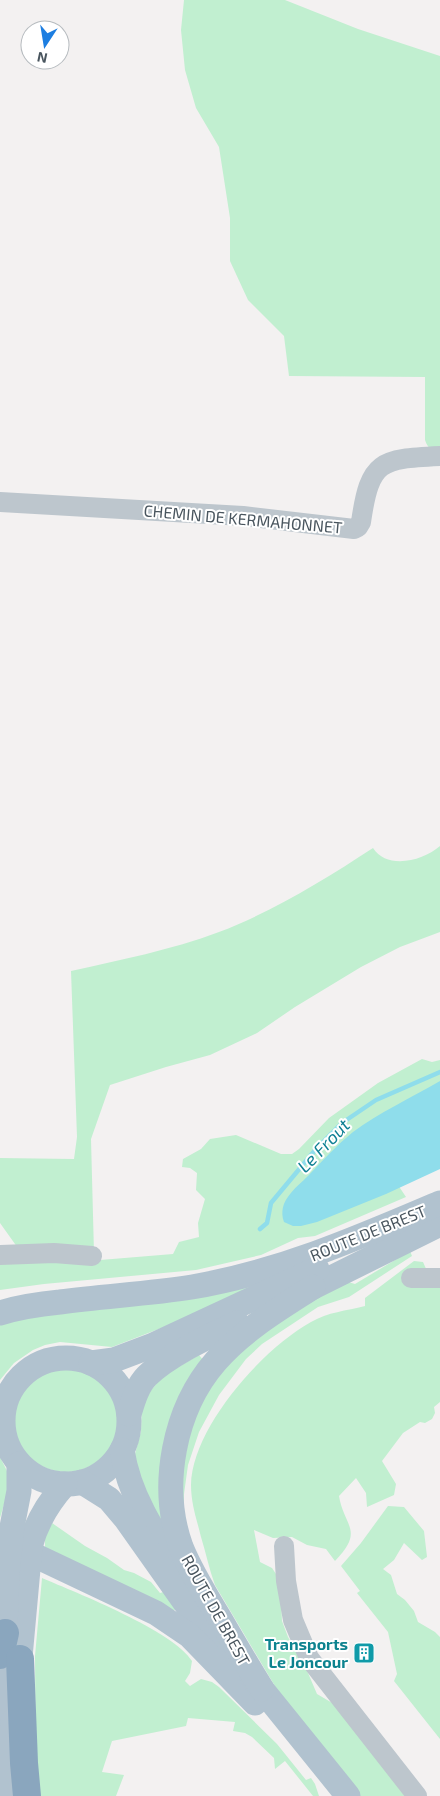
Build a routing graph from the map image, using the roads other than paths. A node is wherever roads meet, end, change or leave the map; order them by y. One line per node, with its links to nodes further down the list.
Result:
1 (440, 456): 2 (street, CHEMIN DE KERMAHONNET)
2 (0, 502)
3 (440, 1203): 11 (main road, ROUTE DE BREST)
4 (440, 1208): 12 (main road, ROUTE DE BREST)
5 (440, 1224): 10 (main road, ROUTE DE BREST)
6 (0, 1255): 7 (street)
7 (92, 1256)
8 (411, 1278): 9 (street)
9 (440, 1278)
10 (313, 1287): 14 (main road, ROUTE DE BREST); 22 (main road, ROUTE DE BREST)
11 (0, 1313)
12 (92, 1364): 13 (main road); 14 (main road)
13 (6, 1393): 15 (main road)
14 (129, 1414): 16 (main road)
15 (2, 1435): 17 (main road)
16 (122, 1450): 18 (main road); 22 (main road, ROUTE DE BREST)
17 (19, 1464): 18 (main road); 19 (main road)
18 (73, 1483): 19 (main road); 22 (main road, ROUTE DE BREST)
19 (16, 1529): 21 (main road); 22 (main road, ROUTE DE BREST)
20 (284, 1546): 28 (street)
21 (8, 1649): 23 (highway)
22 (258, 1696): 26 (main road, ROUTE DE BREST); 27 (main road, ROUTE DE BREST)
23 (9, 1731): 24 (highway)
24 (9, 1780): 25 (highway)
25 (27, 1796)
26 (330, 1796)
27 (348, 1796)
28 (418, 1796)

